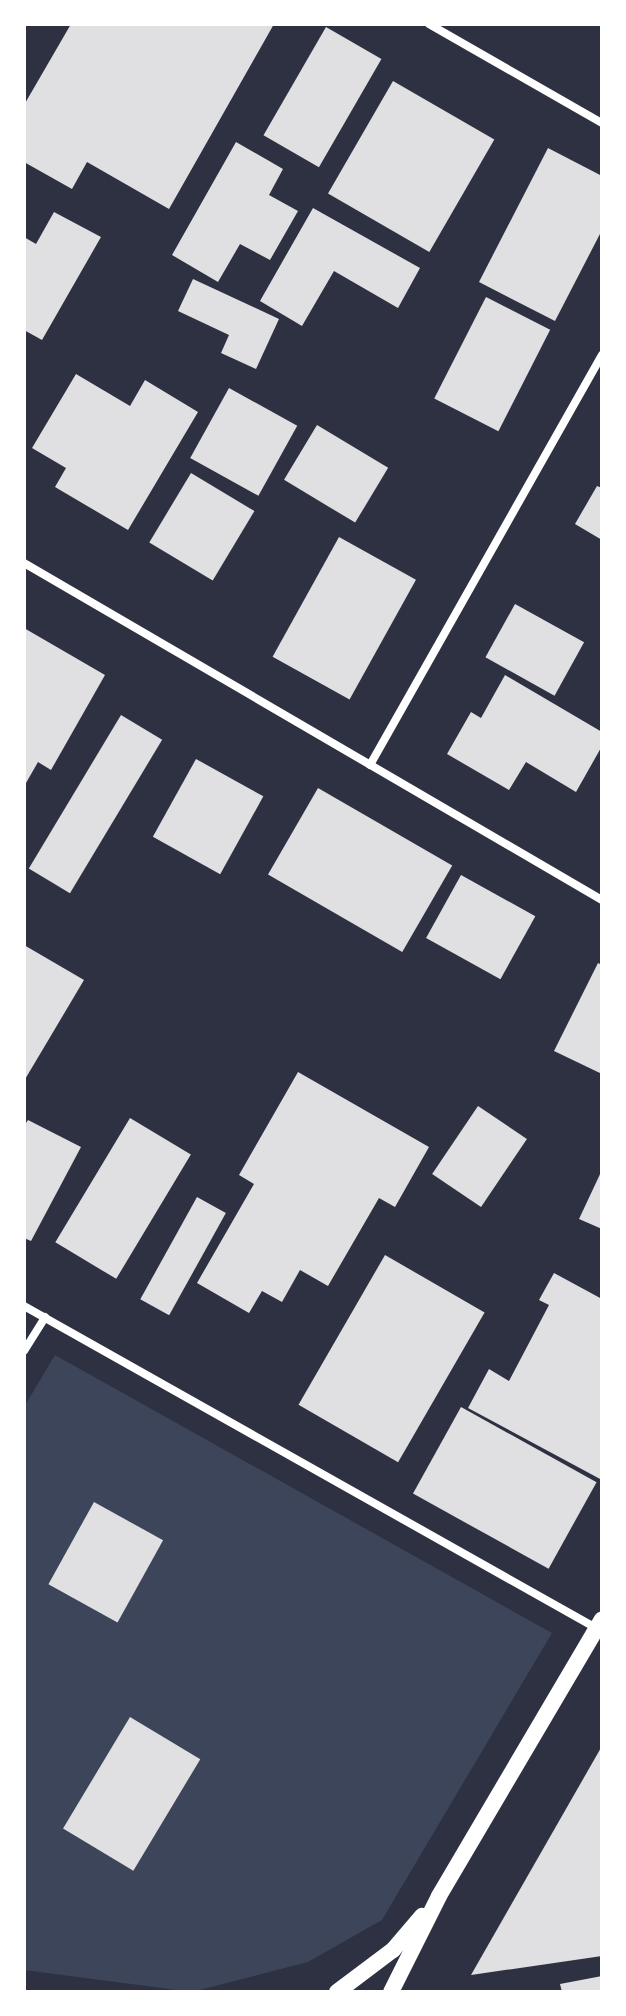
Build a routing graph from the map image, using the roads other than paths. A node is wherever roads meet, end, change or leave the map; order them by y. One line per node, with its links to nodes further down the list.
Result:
1 (429, 24): 2 (street)
2 (602, 123)
3 (602, 355): 5 (street)
4 (24, 563): 5 (street)
5 (370, 765): 6 (street)
6 (602, 900)
7 (24, 1306): 8 (street)
8 (45, 1317): 9 (street); 10 (street)
9 (24, 1351)
10 (599, 1623): 11 (main road)
11 (439, 1896): 12 (main road); 13 (main road)
12 (337, 1992)
13 (391, 1992)

